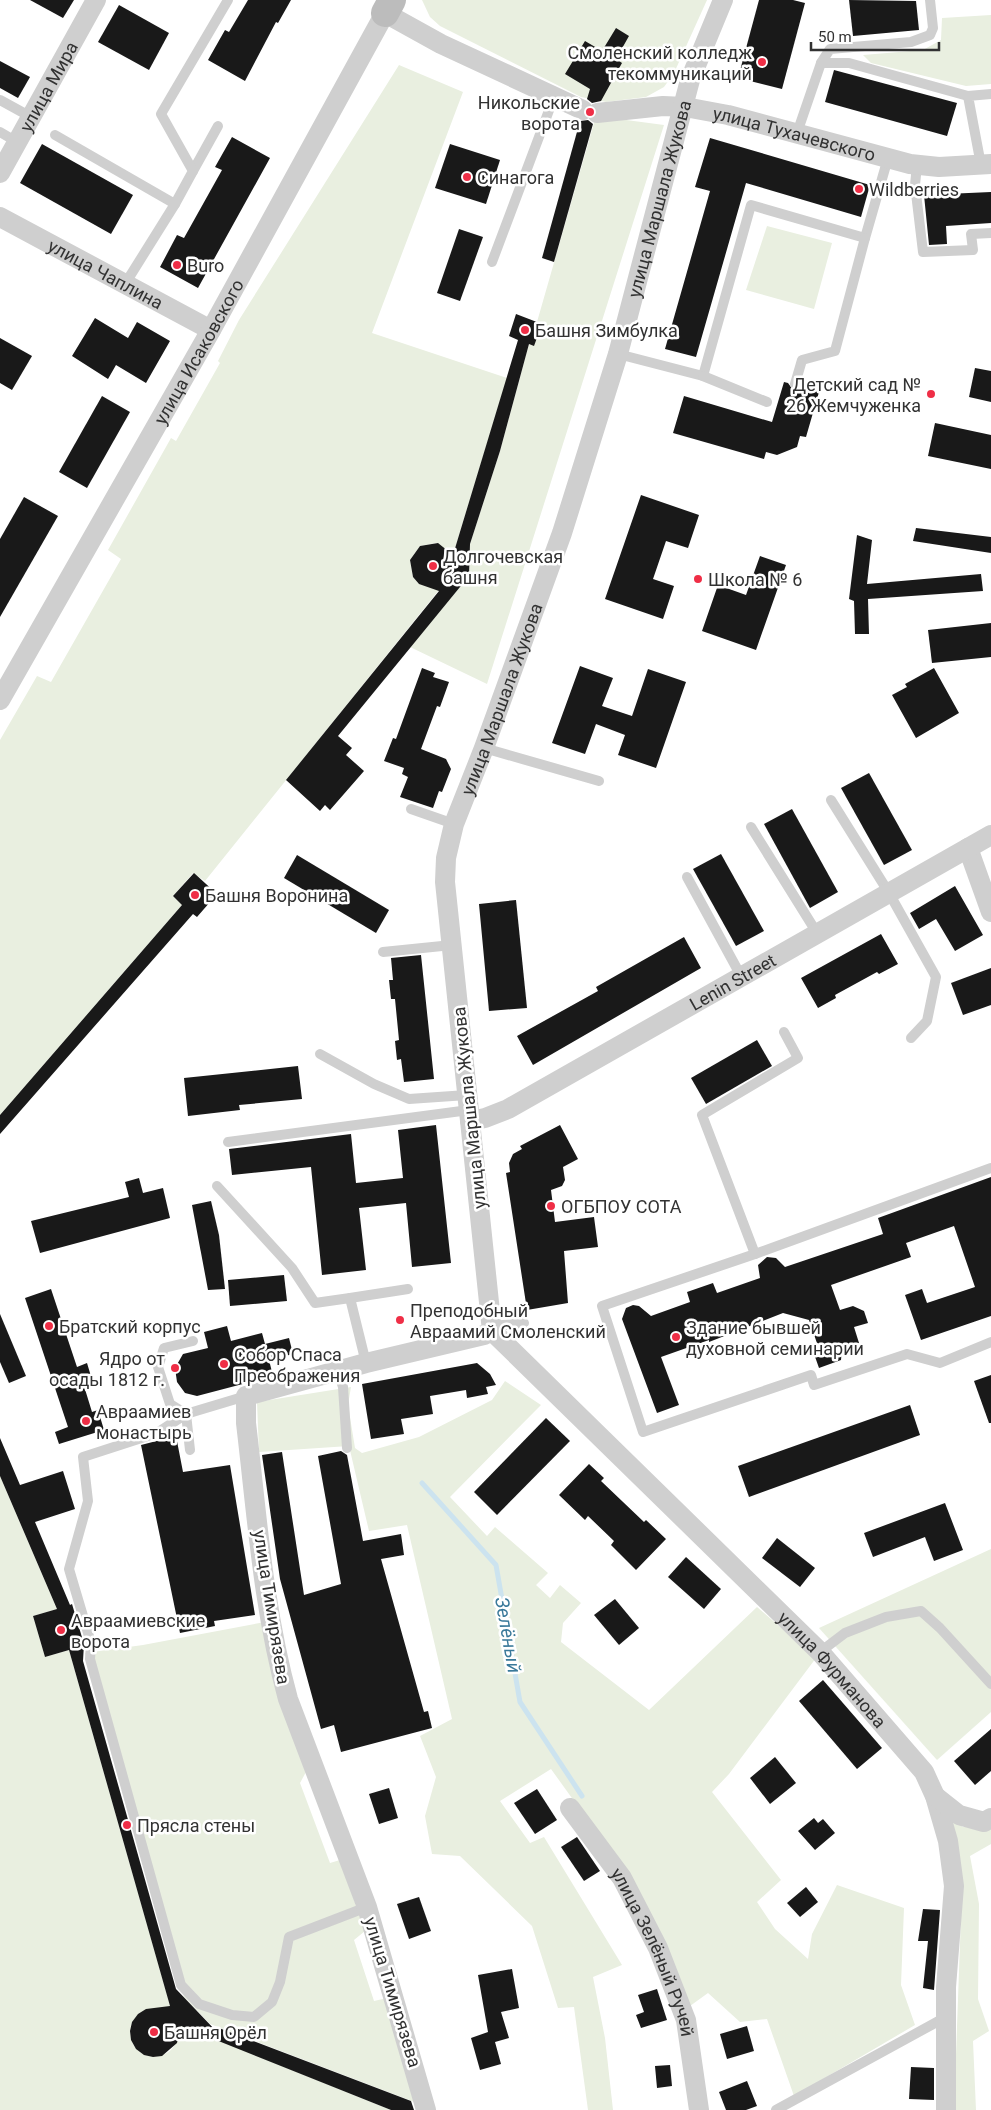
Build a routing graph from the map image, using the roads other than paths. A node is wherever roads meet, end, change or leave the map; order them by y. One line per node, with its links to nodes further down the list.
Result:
1 (96, 0): 12 (street, улица Мира)
2 (228, 0): 21 (lane)
3 (723, 0): 11 (street, улица Маршала Жукова)
4 (930, 0): 6 (lane)
5 (388, 6): 9 (street, улица Тухачевского); 29 (street, улица Исаковского)
6 (821, 63): 8 (lane); 15 (lane)
7 (991, 94): 8 (lane)
8 (968, 96): 20 (lane)
9 (554, 97): 11 (street, улица Тухачевского); 27 (lane)
10 (0, 100): 12 (lane)
11 (685, 107): 15 (street, улица Тухачевского); 30 (street, улица Маршала Жукова)
12 (31, 118): 17 (street, улица Мира)
13 (218, 126): 21 (lane)
14 (0, 132): 17 (lane)
15 (796, 133): 18 (street, улица Тухачевского)
16 (55, 136): 23 (lane)
17 (17, 142): 22 (street, улица Мира)
18 (888, 158): 19 (street, улица Тухачевского); 26 (lane)
19 (917, 164): 20 (street, улица Тухачевского); 25 (lane)
20 (986, 164)
21 (193, 171): 23 (lane)
22 (0, 173)
23 (175, 204): 28 (lane)
24 (0, 217): 28 (street, улица Чаплина)
25 (991, 233)
26 (865, 238): 31 (lane); 32 (lane)
27 (492, 262)
28 (125, 284): 29 (street, улица Чаплина)
29 (211, 330): 34 (street, улица Исаковского)
30 (618, 354): 31 (lane); 35 (street, улица Маршала Жукова)
31 (703, 376): 33 (lane)
32 (795, 384)
33 (767, 402)
34 (0, 700)
35 (484, 748): 36 (lane); 39 (street, улица Маршала Жукова)
36 (599, 781)
37 (831, 800): 44 (lane)
38 (411, 809): 39 (lane)
39 (454, 824): 47 (street, улица Маршала Жукова)
40 (751, 827): 46 (lane)
41 (991, 835): 42 (street, Lenin Street)
42 (968, 848): 44 (street, Lenin Street); 45 (street)
43 (687, 877): 49 (lane)
44 (889, 893): 46 (street, Lenin Street); 51 (lane)
45 (991, 911)
46 (817, 934): 49 (street, Lenin Street)
47 (452, 945): 48 (lane); 53 (street, улица Маршала Жукова)
48 (383, 952)
49 (741, 976): 53 (street, Lenin Street)
50 (784, 1032): 57 (lane)
51 (911, 1038)
52 (320, 1054): 53 (lane)
53 (469, 1109): 54 (lane); 61 (street, улица Маршала Жукова)
54 (228, 1142)
55 (991, 1168): 57 (lane)
56 (217, 1186): 59 (lane)
57 (755, 1254): 63 (lane)
58 (408, 1289): 59 (lane)
59 (350, 1298): 64 (lane)
60 (524, 1323): 61 (lane)
61 (492, 1328): 64 (street); 70 (street, улица Фурманова)
62 (193, 1341): 67 (lane)
63 (991, 1342)
64 (366, 1363): 65 (street)
65 (338, 1371): 66 (street); 68 (lane)
66 (246, 1396): 67 (lane); 75 (street, улица Тимирязева)
67 (186, 1414): 69 (lane); 75 (lane)
68 (347, 1448)
69 (190, 1450)
70 (820, 1652): 71 (lane); 72 (street, улица Фурманова)
71 (991, 1684)
72 (936, 1796): 74 (street); 76 (street, улица Фурманова)
73 (570, 1808): 78 (street, улица Зелёный Ручей)
74 (991, 1818)
75 (367, 1907): 77 (street, улица Тимирязева)
76 (946, 2017): 79 (lane); 80 (street, улица Фурманова)
77 (426, 2110)
78 (699, 2110)
79 (776, 2110)
80 (946, 2110)

